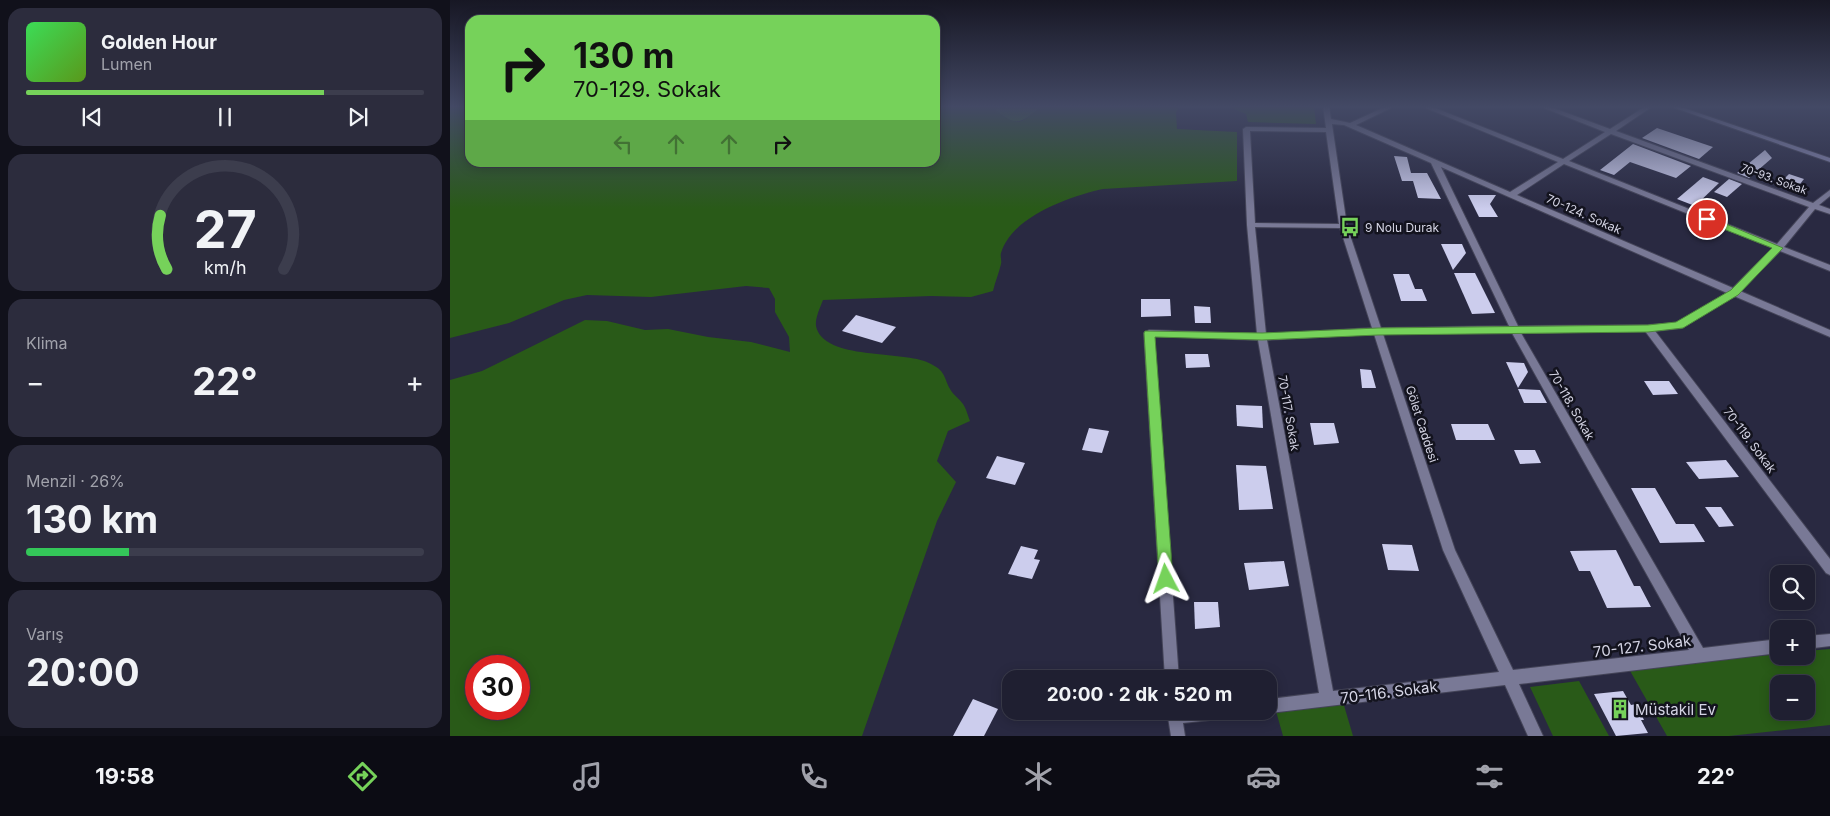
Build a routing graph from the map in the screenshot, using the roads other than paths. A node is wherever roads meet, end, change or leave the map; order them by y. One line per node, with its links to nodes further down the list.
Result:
1 (1247, 140): 15 (street, 70-117. Sokak)
2 (1330, 140): 16 (street, Gölet Caddesi)
3 (1386, 140): 9 (street, 70-124. Sokak)
4 (1509, 140): 10 (street)
5 (1598, 140): 10 (street)
6 (1634, 140): 13 (street, 70-93. Sokak)
7 (1772, 140): 8 (street)
8 (1830, 160)
9 (1434, 161): 12 (street, 70-124. Sokak); 21 (street, 70-118. Sokak)
10 (1563, 162): 12 (street); 17 (street)
11 (1830, 192): 13 (street)
12 (1511, 195): 19 (street, 70-124. Sokak)
13 (1814, 206): 14 (street, 70-93. Sokak); 17 (street)
14 (1830, 212)
15 (1251, 225): 16 (street); 24 (street, 70-117. Sokak)
16 (1343, 226): 22 (street, Gölet Caddesi)
17 (1778, 248): 18 (street); 19 (street)
18 (1830, 268)
19 (1734, 292): 20 (street); 23 (street, 70-124. Sokak)
20 (1648, 328): 21 (street); 25 (street, 70-119. Sokak)
21 (1514, 330): 22 (street); 29 (street, 70-118. Sokak)
22 (1378, 331): 24 (street); 31 (street, Gölet Caddesi)
23 (1830, 334)
24 (1262, 337): 30 (street); 32 (street, 70-117. Sokak)
25 (1830, 569)
26 (1830, 640): 27 (street)
27 (1815, 642)
28 (1770, 647): 29 (street, 70-127. Sokak)
29 (1700, 656): 31 (street, 70-127. Sokak)
30 (1171, 670)
31 (1509, 678): 32 (street, 70-116. Sokak); 36 (street, Gölet Caddesi)
32 (1327, 700): 33 (street, 70-116. Sokak)
33 (1277, 705)
34 (1176, 720): 35 (street)
35 (1178, 736)
36 (1536, 736)

